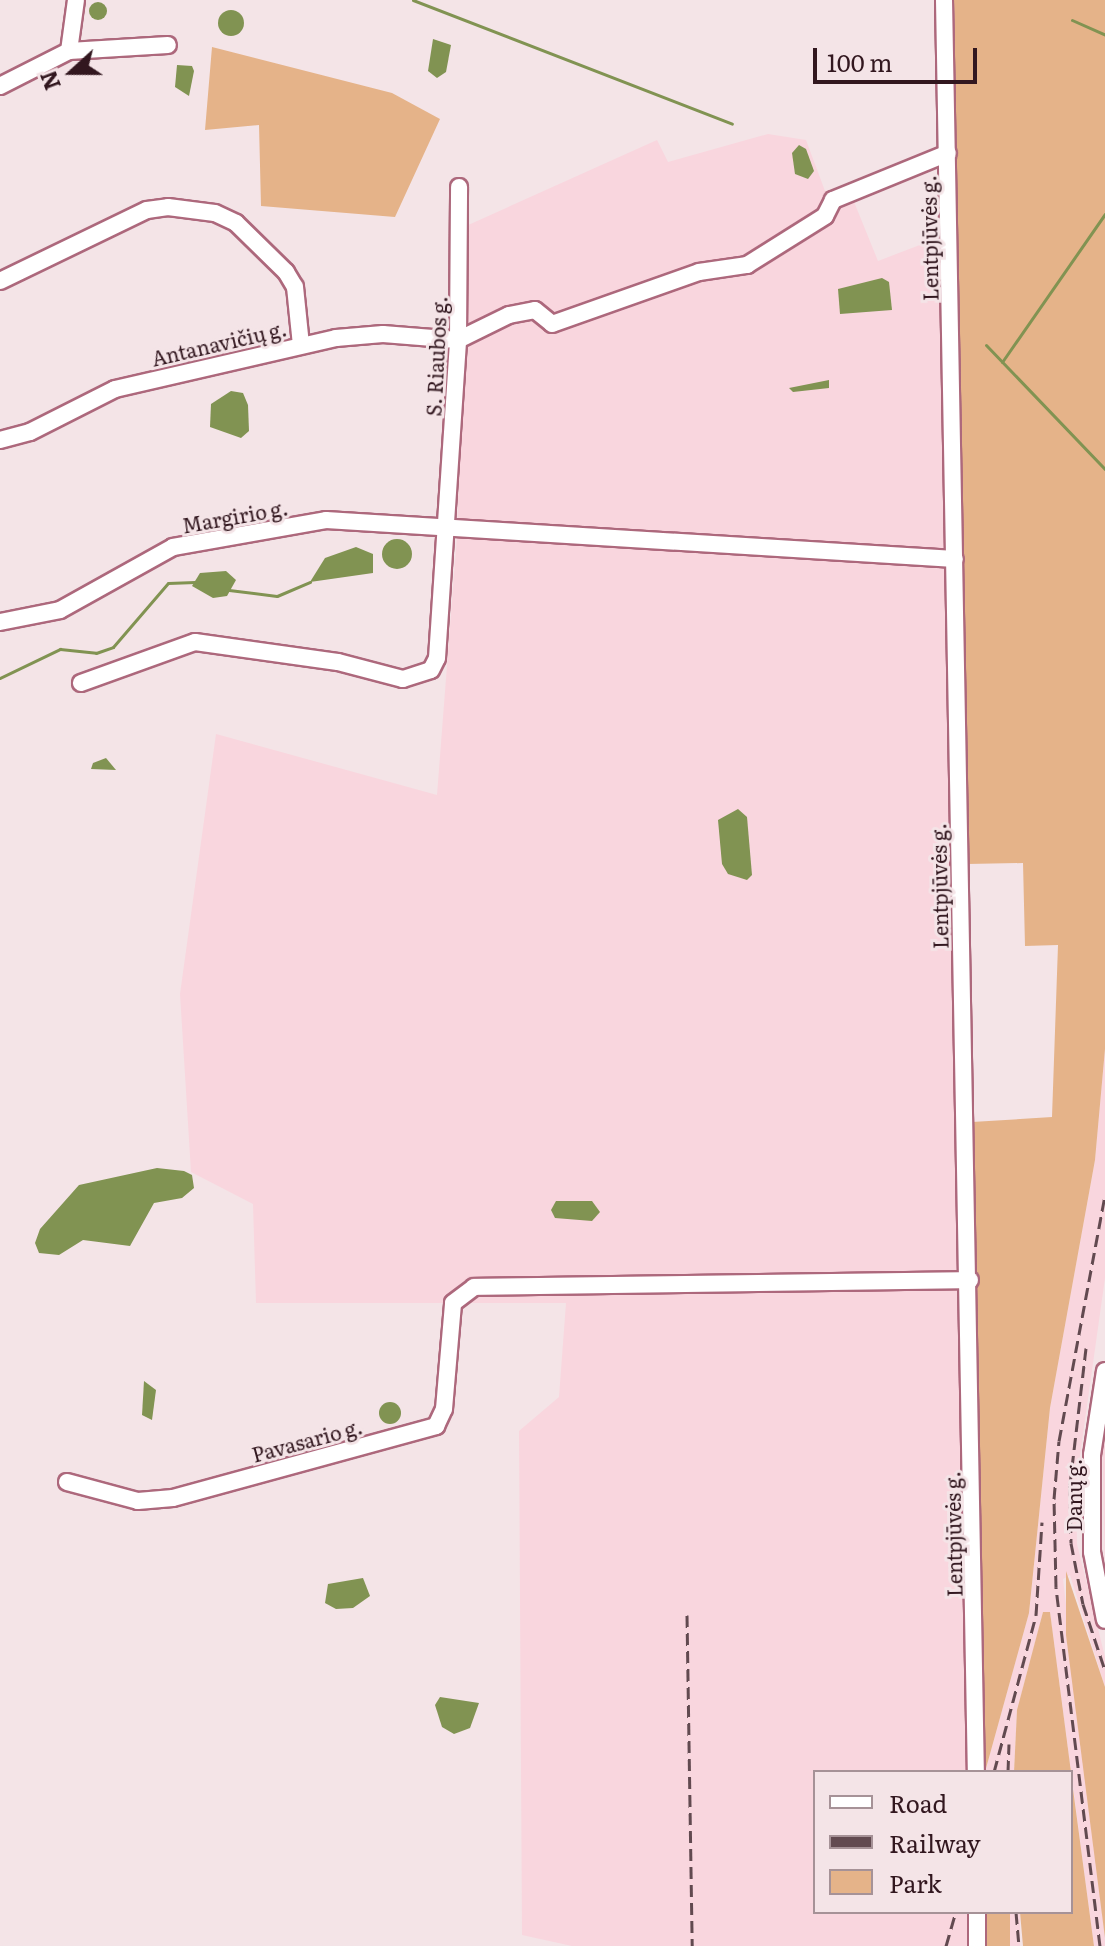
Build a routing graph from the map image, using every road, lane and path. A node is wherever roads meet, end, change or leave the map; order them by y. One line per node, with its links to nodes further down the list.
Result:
1 (76, 0): 4 (street)
2 (944, 0): 6 (street, Lentpjūvės g.)
3 (168, 45): 4 (street)
4 (69, 51): 5 (street)
5 (0, 86)
6 (948, 153): 9 (street); 13 (street, Lentpjūvės g.)
7 (459, 187): 9 (street, S. Riaubos g.)
8 (0, 281): 10 (street)
9 (458, 340): 10 (street, Antanavičių g.); 12 (street, S. Riaubos g.)
10 (301, 345): 11 (street, Antanavičių g.)
11 (0, 440)
12 (447, 528): 13 (street, Margirio g.); 14 (street, Margirio g.); 15 (street, S. Riaubos g.)
13 (955, 559): 16 (street, Lentpjūvės g.)
14 (0, 622)
15 (81, 683)
16 (970, 1280): 18 (street, Pavasario g.); 20 (street, Lentpjūvės g.)
17 (1105, 1371): 19 (street, Danų g.)
18 (67, 1482)
19 (1105, 1620)
20 (976, 1770)
21 (977, 1914): 22 (street)
22 (977, 1946)

